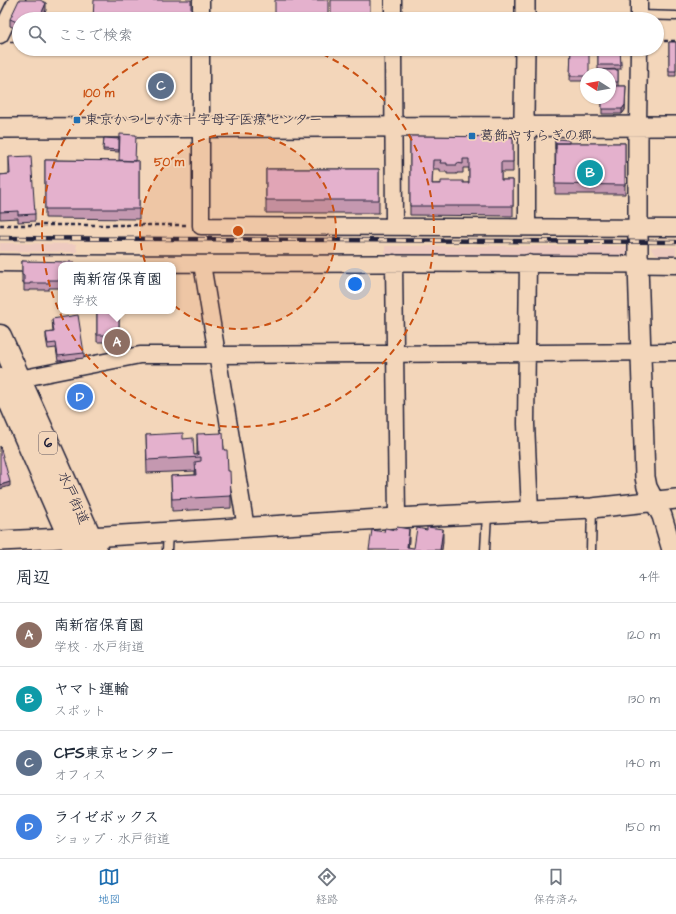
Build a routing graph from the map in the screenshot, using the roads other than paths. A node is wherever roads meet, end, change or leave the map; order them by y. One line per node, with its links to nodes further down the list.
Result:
1 (16, 0): 10 (street)
2 (200, 0): 5 (street)
3 (393, 0): 6 (street)
4 (525, 0): 7 (street)
5 (201, 12)
6 (393, 12)
7 (525, 12)
8 (664, 14): 9 (lane)
9 (676, 16)
10 (0, 35)
11 (201, 56): 18 (street)
12 (393, 56): 19 (street)
13 (525, 56): 15 (street)
14 (638, 56): 16 (street)
15 (526, 126): 16 (street); 19 (street); 22 (street)
16 (638, 126): 17 (street); 23 (street)
17 (676, 126)
18 (201, 127): 19 (street); 20 (street); 21 (street)
19 (393, 127): 21 (street)
20 (0, 128)
21 (394, 227): 22 (street)
22 (527, 227): 23 (street)
23 (638, 228): 24 (street); 31 (street)
24 (676, 228)
25 (0, 263): 26 (street)
26 (58, 263)
27 (394, 263): 28 (street); 30 (street); 37 (street)
28 (528, 263): 31 (street); 36 (street)
29 (176, 264): 30 (street)
30 (202, 264): 38 (street)
31 (638, 265): 32 (street); 34 (street)
32 (676, 265)
33 (0, 336): 39 (highway, 水戸街道 / 6)
34 (641, 352): 35 (street); 36 (street); 41 (street)
35 (676, 352)
36 (527, 353): 37 (street); 43 (street)
37 (395, 354): 38 (street); 45 (street)
38 (218, 355): 39 (street); 46 (street)
39 (10, 379): 49 (highway, 水戸街道 / 6)
40 (676, 499): 41 (street)
41 (654, 502): 42 (street); 52 (street)
42 (592, 508): 43 (street); 51 (lane)
43 (530, 511): 44 (street)
44 (487, 514): 45 (street); 50 (lane)
45 (397, 518): 46 (street)
46 (246, 528): 48 (street)
47 (0, 541): 49 (street)
48 (167, 541): 49 (street)
49 (83, 544)
50 (485, 550)
51 (591, 550)
52 (672, 550)

